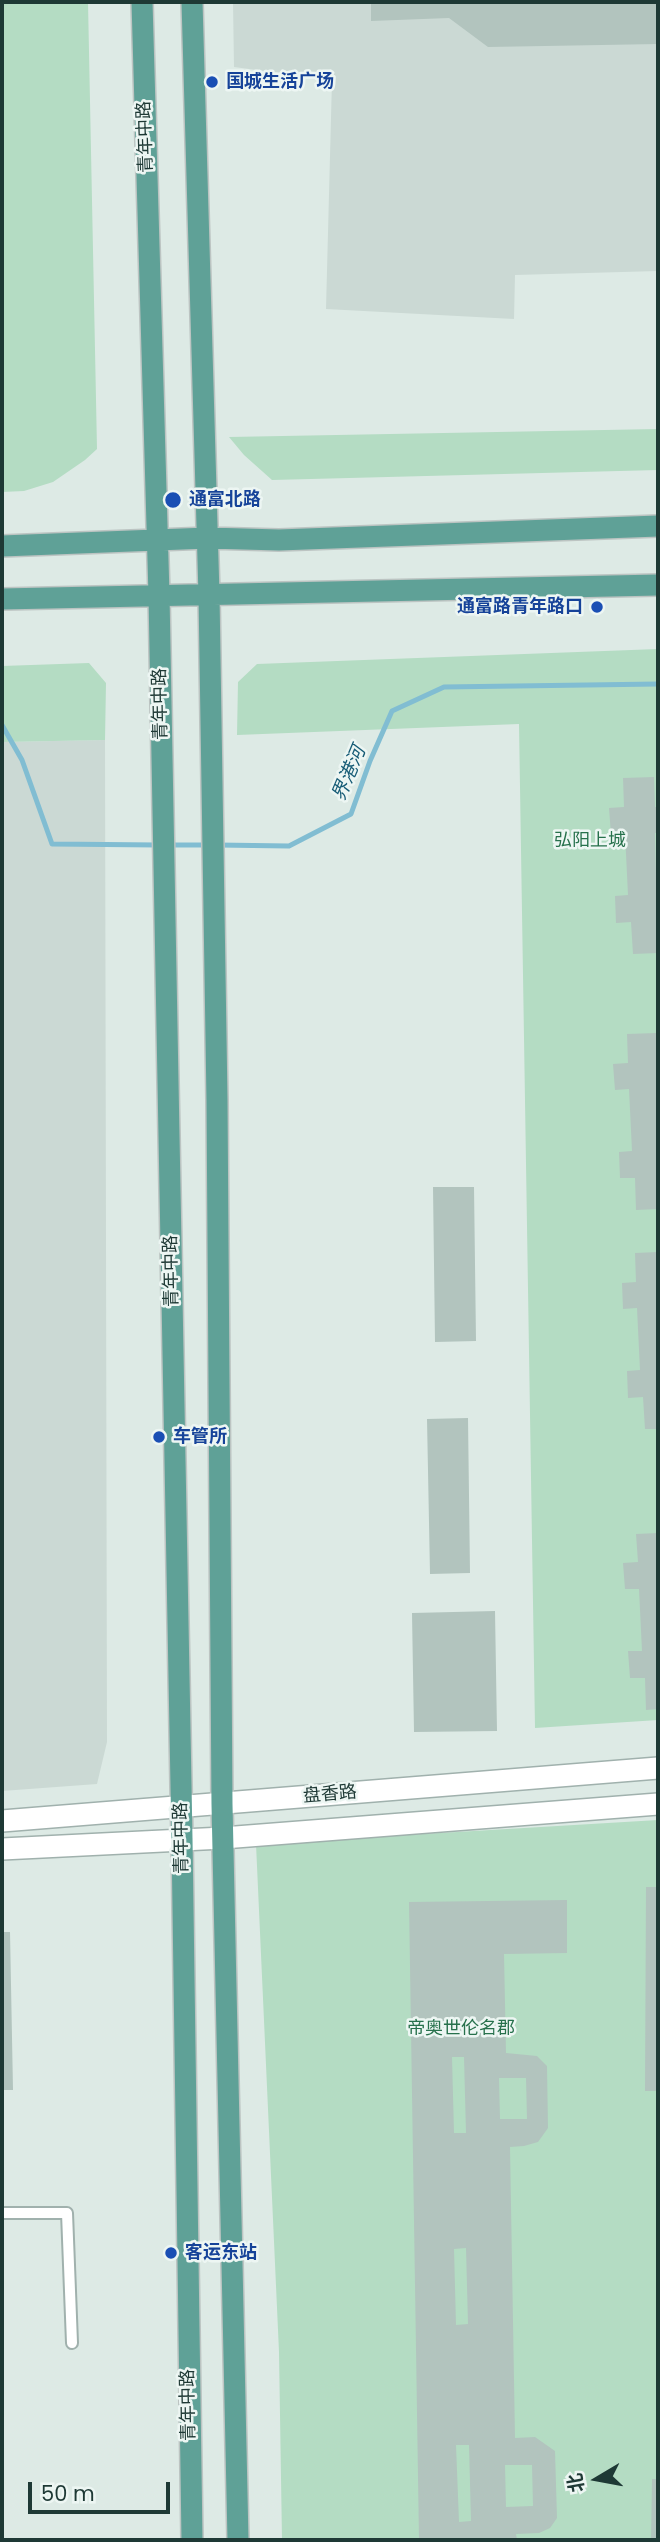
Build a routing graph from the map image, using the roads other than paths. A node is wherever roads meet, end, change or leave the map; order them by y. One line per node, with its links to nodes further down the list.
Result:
1 (142, 2): 5 (main road, 青年中路)
2 (192, 2): 4 (main road)
3 (658, 526): 4 (main road)
4 (208, 538): 5 (main road); 8 (main road)
5 (157, 541): 6 (main road); 9 (main road, 青年中路)
6 (2, 546)
7 (658, 585): 8 (main road)
8 (209, 595): 9 (main road); 12 (main road)
9 (159, 596): 10 (main road); 14 (main road, 青年中路)
10 (2, 599)
11 (658, 1768): 12 (street, 盘香路)
12 (222, 1804): 14 (street, 盘香路); 17 (main road)
13 (658, 1804): 17 (street, 盘香路)
14 (181, 1805): 15 (street, 盘香路); 16 (main road, 青年中路)
15 (2, 1821)
16 (182, 1838): 17 (street, 盘香路); 18 (street, 盘香路); 21 (main road, 青年中路)
17 (223, 1838): 22 (main road)
18 (2, 1849)
19 (2, 2213): 20 (lane)
20 (72, 2343)
21 (192, 2540)
22 (238, 2540)

